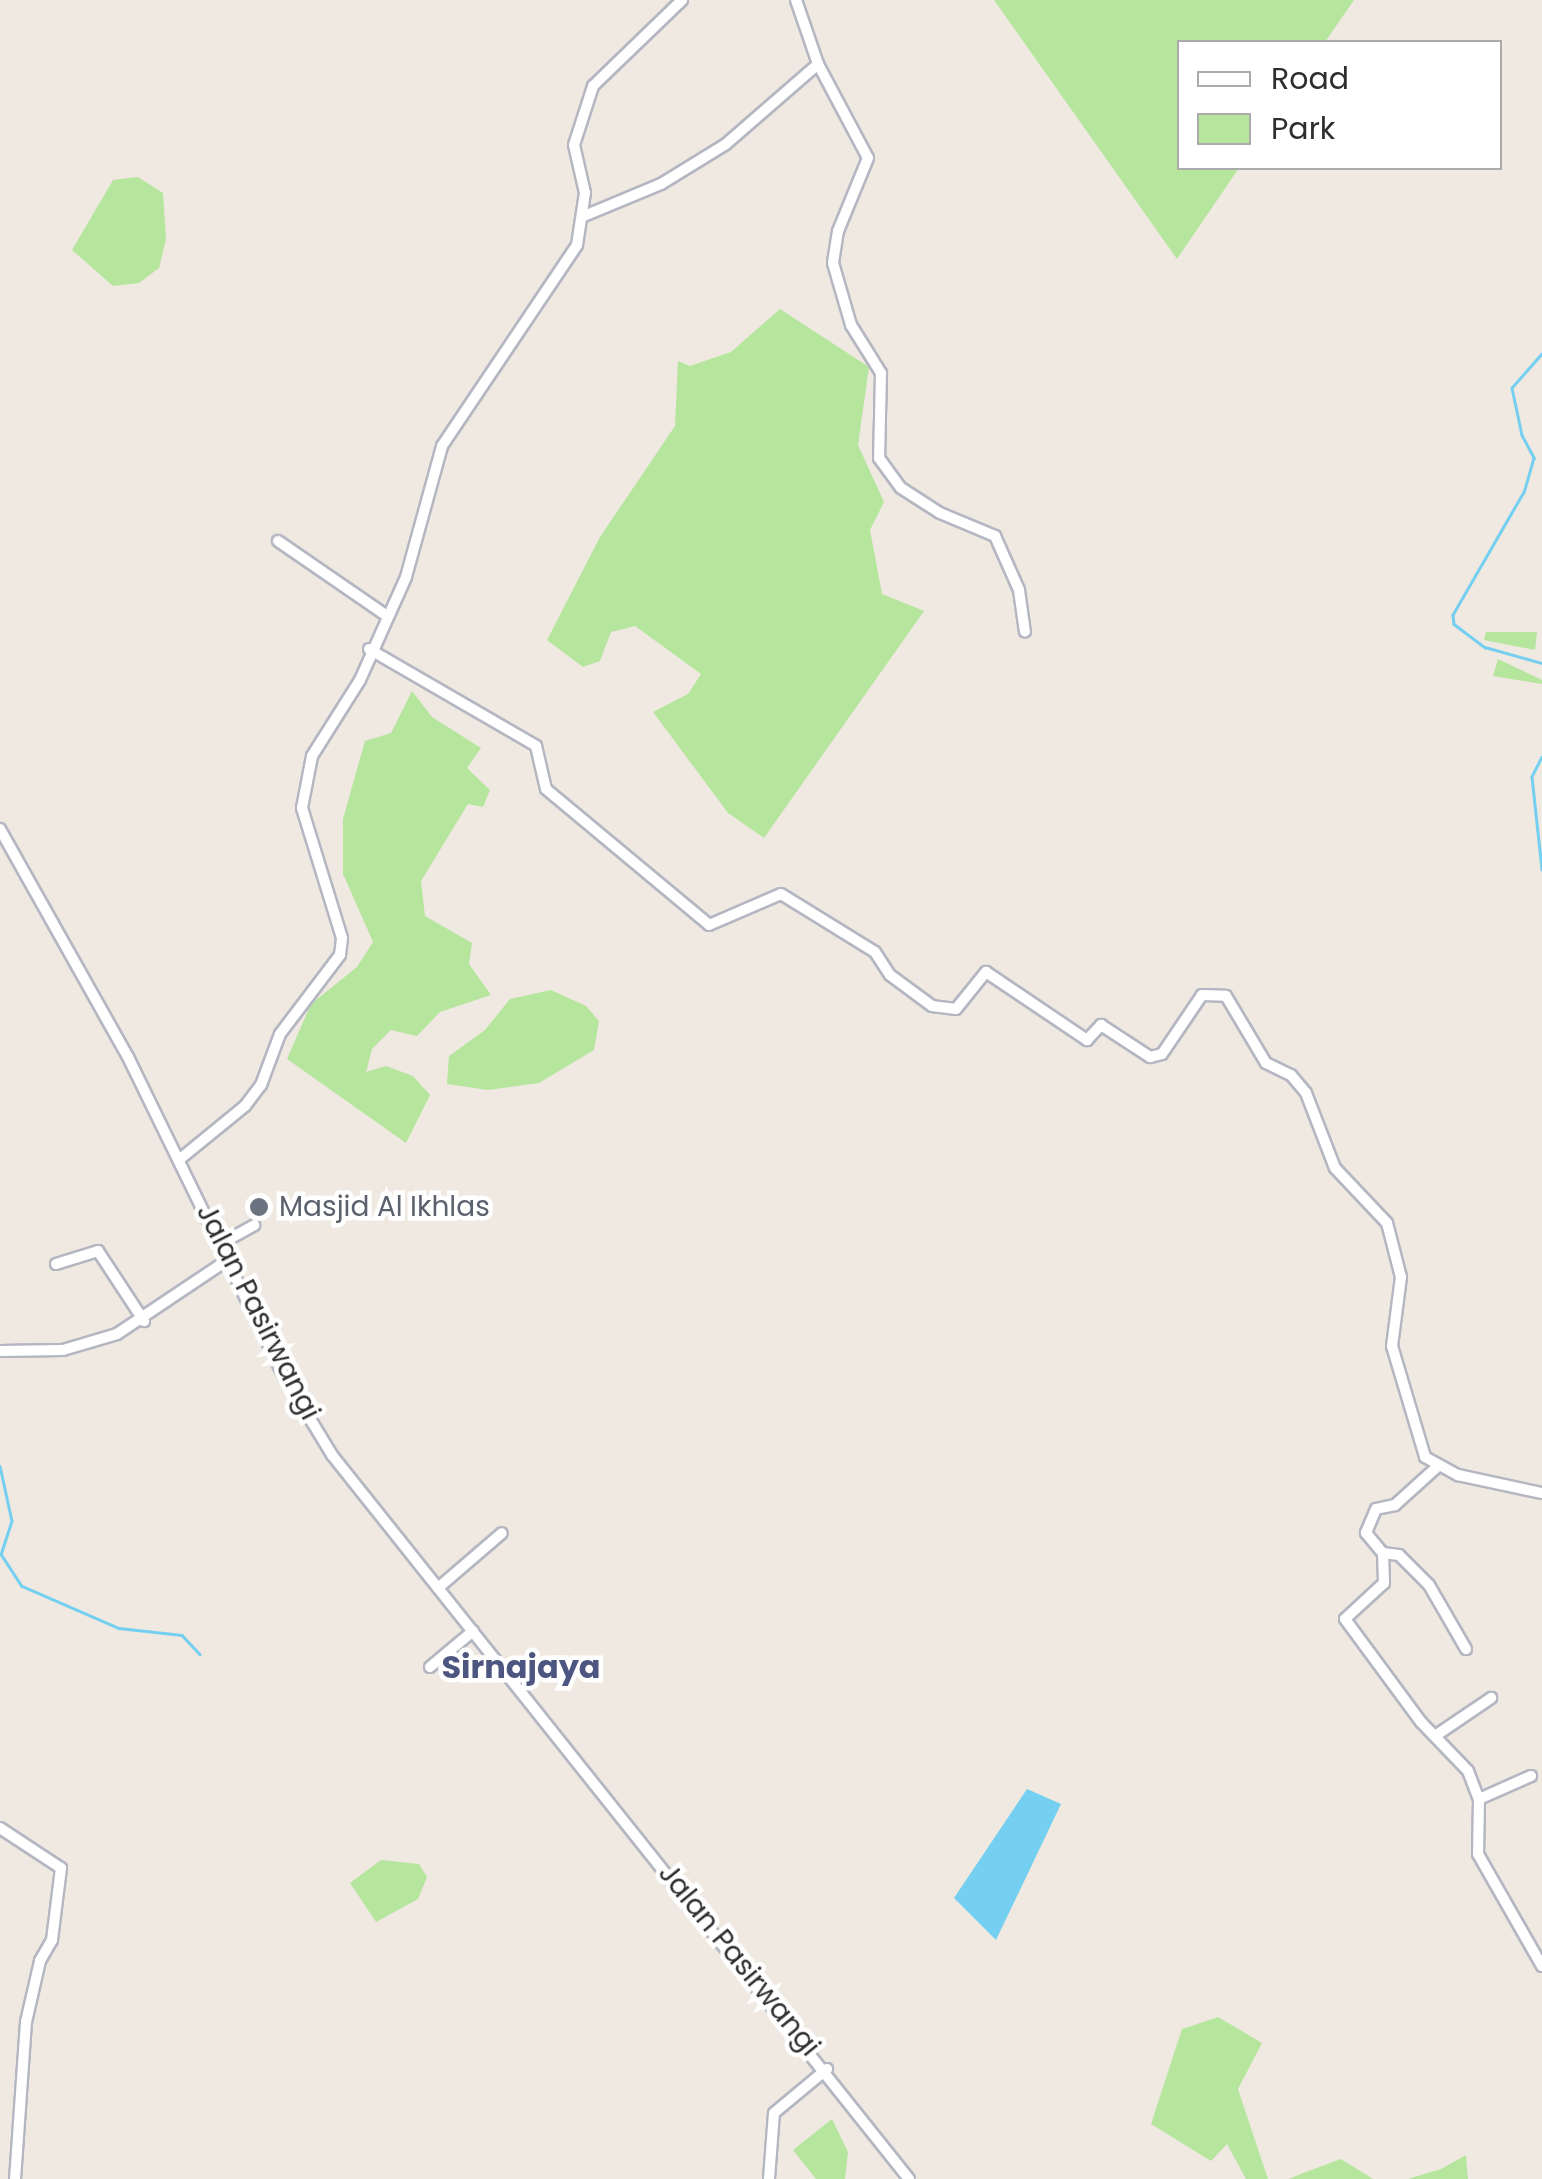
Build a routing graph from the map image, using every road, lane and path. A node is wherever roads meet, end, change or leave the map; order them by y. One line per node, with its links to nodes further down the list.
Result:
1 (682, 0): 4 (street)
2 (796, 0): 3 (street)
3 (818, 64): 4 (street); 7 (street)
4 (584, 216): 6 (street)
5 (278, 541): 6 (street)
6 (386, 616): 8 (street)
7 (1025, 632)
8 (369, 649): 10 (street); 17 (street)
9 (0, 829): 10 (street, Jalan Pasirwangi)
10 (180, 1159): 12 (street, Jalan Pasirwangi)
11 (254, 1225): 12 (street)
12 (222, 1243): 13 (street, Jalan Pasirwangi)
13 (228, 1259): 15 (street); 21 (street, Jalan Pasirwangi)
14 (56, 1264): 15 (street)
15 (144, 1322): 16 (street)
16 (0, 1352)
17 (1437, 1467): 18 (street); 20 (street)
18 (1542, 1493)
19 (502, 1534): 21 (street)
20 (1383, 1553): 23 (street); 26 (street)
21 (438, 1588): 22 (street, Jalan Pasirwangi)
22 (473, 1631): 24 (street); 31 (street, Jalan Pasirwangi)
23 (1466, 1648)
24 (430, 1668)
25 (1491, 1698): 26 (street)
26 (1435, 1736): 28 (street)
27 (1531, 1776): 28 (street)
28 (1479, 1799): 30 (street)
29 (0, 1828): 32 (street)
30 (1542, 1966)
31 (827, 2068): 33 (street); 34 (street, Jalan Pasirwangi)
32 (15, 2179)
33 (769, 2179)
34 (910, 2179)

